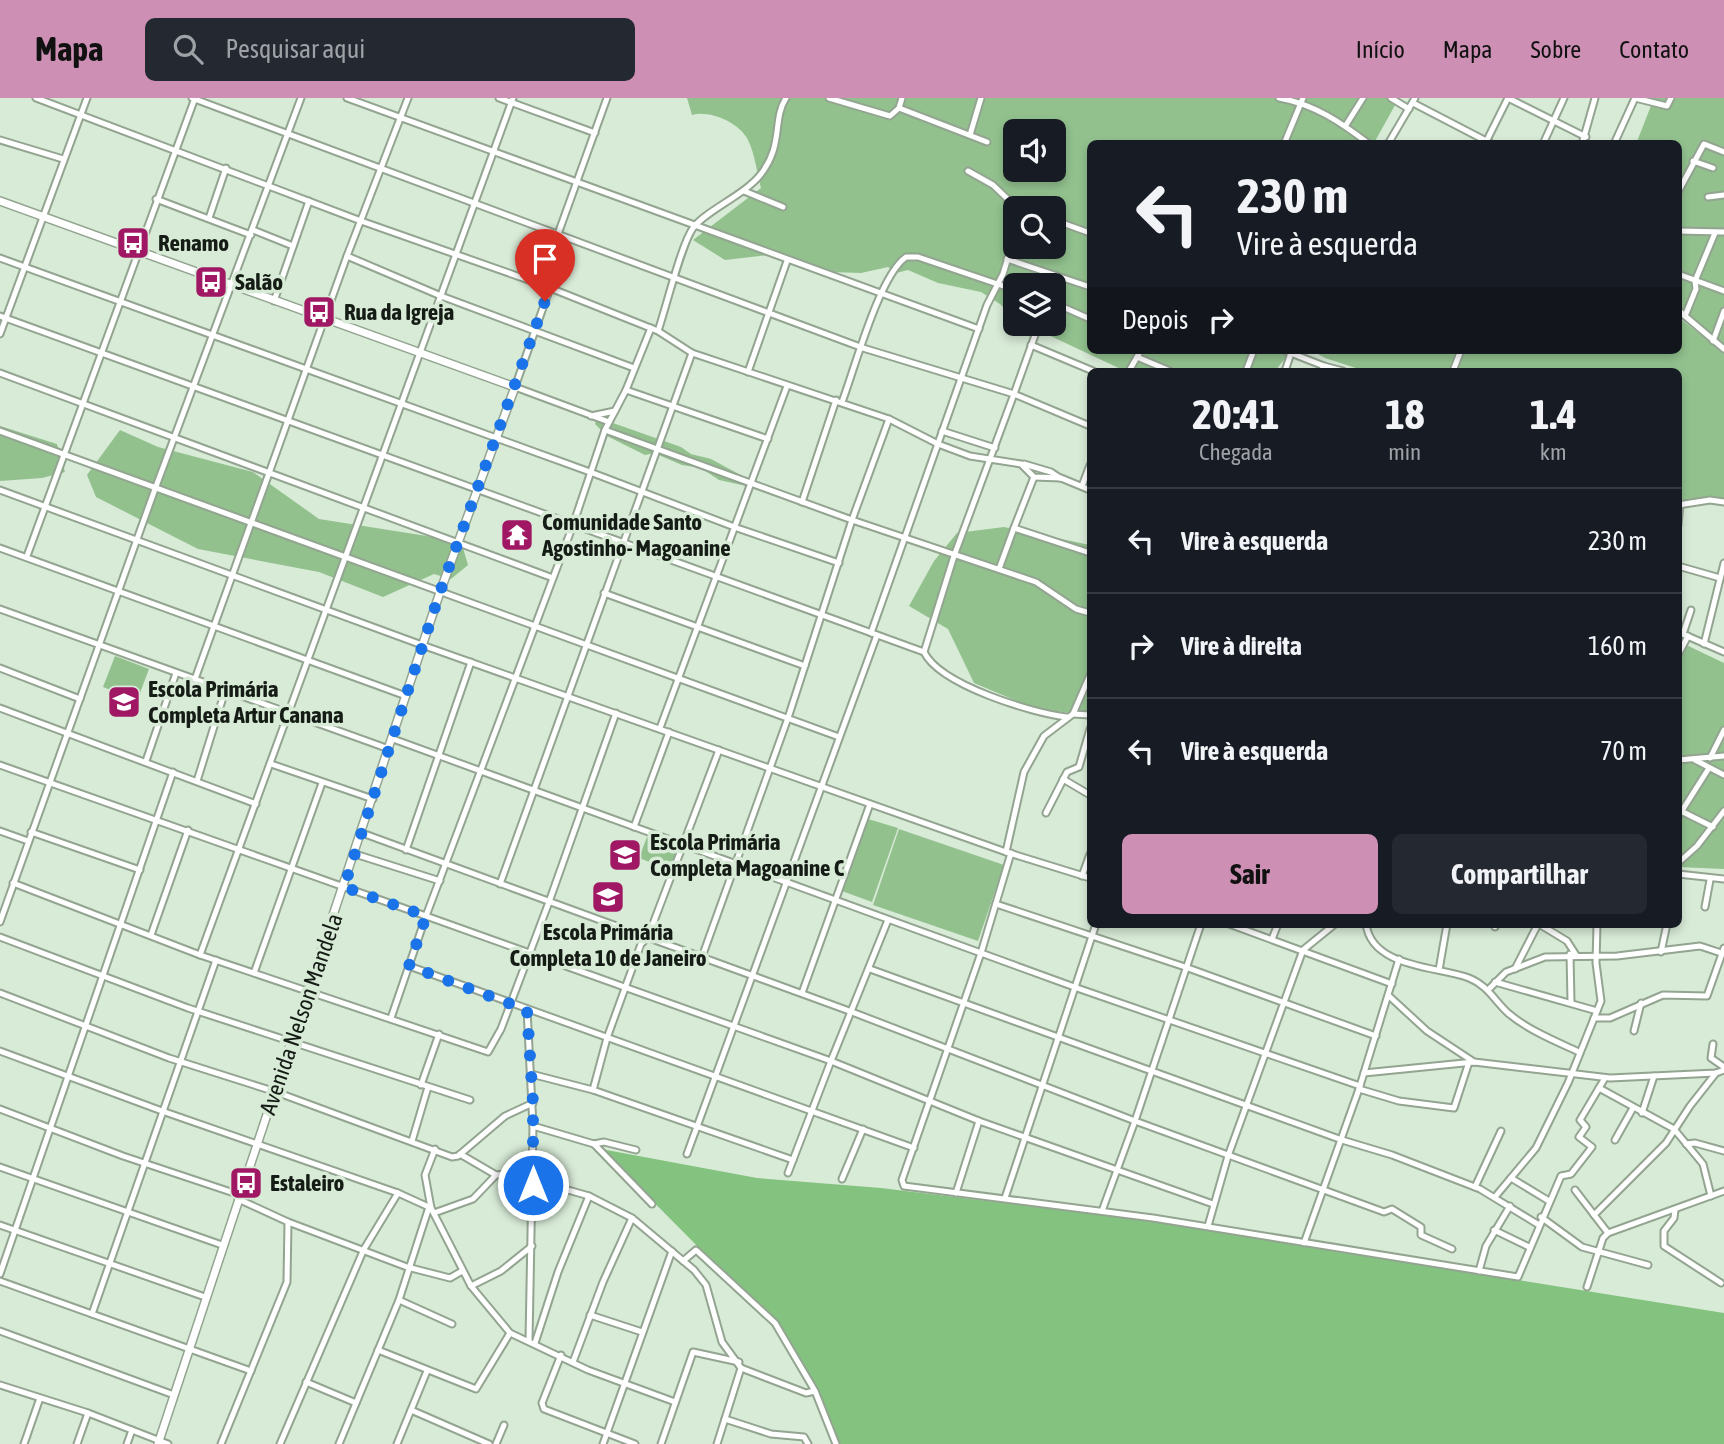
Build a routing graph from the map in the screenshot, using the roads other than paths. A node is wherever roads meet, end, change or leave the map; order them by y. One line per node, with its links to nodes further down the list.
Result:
1 (36, 98): 25 (street)
2 (87, 98): 25 (street)
3 (194, 98): 30 (street); 43 (street)
4 (301, 98): 30 (street)
5 (346, 98): 26 (street)
6 (408, 98): 26 (street)
7 (499, 98): 21 (street)
8 (607, 98): 29 (street)
9 (786, 98): 55 (street)
10 (829, 98): 24 (street)
11 (902, 98): 24 (street)
12 (981, 98): 31 (street)
13 (1279, 98): 22 (street)
14 (1363, 98): 28 (street)
15 (1391, 98): 23 (street)
16 (1508, 98): 27 (street); 38 (street)
17 (1564, 98): 27 (street)
18 (1595, 98): 32 (street)
19 (1671, 98): 20 (street)
20 (1643, 99): 41 (street)
21 (512, 100): 29 (street); 44 (street)
22 (1302, 100): 28 (street); 34 (street)
23 (1412, 103): 36 (street); 37 (street)
24 (900, 108): 31 (street)
25 (80, 115): 43 (street); 46 (street)
26 (401, 118): 44 (street); 49 (street)
27 (1554, 119): 32 (street); 39 (street)
28 (1346, 125): 35 (street)
29 (596, 133): 53 (street)
30 (288, 134): 49 (street); 54 (street)
31 (970, 135): 42 (street)
32 (1586, 137): 40 (street)
33 (0, 140): 46 (street)
34 (1286, 140)
35 (1365, 140)
36 (1390, 140)
37 (1482, 140)
38 (1489, 140)
39 (1545, 140)
40 (1584, 140)
41 (1616, 140)
42 (987, 142)
43 (175, 149): 48 (street); 59 (street)
44 (494, 152): 53 (street); 62 (street)
45 (1724, 152): 47 (street)
46 (63, 159): 64 (street)
47 (1693, 161): 50 (street); 52 (street)
48 (226, 168): 54 (street); 65 (street)
49 (381, 168): 62 (street); 66 (street)
50 (1713, 168)
51 (968, 171): 57 (street)
52 (1682, 178)
53 (577, 183): 68 (street); 74 (street)
54 (268, 184): 61 (street); 70 (street)
55 (744, 191): 63 (street); 68 (street)
56 (1724, 195): 58 (street)
57 (1004, 196)
58 (1708, 197)
59 (156, 199): 65 (street); 76 (street)
60 (0, 201): 64 (street)
61 (309, 201): 66 (street); 75 (street)
62 (475, 203): 74 (street); 77 (street)
63 (783, 207)
64 (43, 216): 76 (street); 82 (street)
65 (209, 218): 70 (street)
66 (361, 221): 77 (street); 78 (street)
67 (1066, 224): 71 (street)
68 (694, 227): 81 (street); 84 (street)
69 (1682, 231): 73 (street)
70 (252, 232): 75 (street); 87 (street)
71 (1087, 232)
72 (1724, 232): 73 (street)
73 (1715, 233): 85 (street)
74 (558, 234): 84 (street); 86 (street)
75 (293, 246): 96 (street)
76 (137, 250): 87 (street); 95 (street)
77 (457, 254): 86 (street); 94 (street)
78 (347, 256): 94 (street); 104 (street)
79 (0, 258): 82 (street)
80 (1007, 259): 88 (street); 89 (street)
81 (787, 261): 93 (street); 99 (street)
82 (24, 267): 95 (street); 102 (street)
83 (1682, 276): 85 (street)
84 (676, 278): 99 (street); 108 (street)
85 (1695, 281): 92 (street); 101 (street)
86 (540, 284): 91 (street)
87 (231, 286): 96 (street); 111 (street)
88 (996, 286): 90 (street); 93 (street); 107 (street)
89 (1087, 286)
90 (1003, 287)
91 (550, 288): 105 (street); 106 (street)
92 (1724, 291)
93 (881, 295): 107 (street); 114 (street)
94 (442, 296): 106 (street); 117 (street)
95 (118, 301): 111 (street); 116 (street)
96 (274, 302): 104 (street)
97 (1066, 308): 103 (street)
98 (1724, 311): 112 (street)
99 (769, 312): 114 (street); 127 (street)
100 (1682, 313): 101 (street)
101 (1685, 316): 112 (street)
102 (3, 317): 109 (street); 116 (street)
103 (1087, 318)
104 (325, 320): 117 (street); 126 (street)
105 (651, 328): 108 (street); 121 (street)
106 (535, 330): 121 (street); 132 (street)
107 (979, 330): 129 (street)
108 (658, 331): 118 (street)
109 (0, 334)
110 (1035, 336): 113 (street)
111 (212, 337): 126 (street); 131 (street)
112 (1713, 341): 115 (street)
113 (1031, 345): 122 (street); 134 (street)
114 (863, 348): 129 (street); 135 (street)
115 (1724, 349)
116 (100, 352): 131 (street); 136 (street)
117 (419, 352): 132 (street); 137 (street)
118 (692, 353): 127 (street); 138 (street)
119 (1294, 354): 125 (street)
120 (1137, 356): 123 (street); 124 (street)
121 (634, 368): 133 (street)
122 (1087, 368)
123 (1131, 368)
124 (1163, 368)
125 (1323, 368)
126 (305, 370): 137 (street); 142 (street)
127 (748, 372): 130 (street)
128 (0, 373): 136 (street)
129 (961, 379): 134 (street); 147 (street)
130 (787, 386): 135 (street); 150 (street)
131 (193, 387): 142 (street); 148 (street)
132 (515, 387): 140 (street); 149 (street, Avenida Nelson Mandela)
133 (626, 390): 138 (street); 139 (street)
134 (1014, 394): 144 (street); 152 (street)
135 (839, 401): 141 (street); 170 (street)
136 (82, 403): 148 (street); 154 (street)
137 (401, 405): 149 (street); 155 (street)
138 (673, 407): 150 (street); 153 (street)
139 (615, 411): 140 (street); 143 (street)
140 (591, 416): 143 (street)
141 (889, 419): 151 (street); 175 (street)
142 (287, 422): 155 (street); 158 (street)
143 (609, 422): 145 (street)
144 (1087, 425)
145 (605, 430): 153 (street); 159 (street)
146 (0, 431): 154 (street)
147 (942, 432): 151 (street); 152 (street)
148 (174, 437): 158 (street); 166 (street)
149 (495, 439): 159 (street); 167 (street, Avenida Nelson Mandela)
150 (768, 439): 163 (street)
151 (938, 444): 156 (street); 180 (street)
152 (995, 449): 156 (street)
153 (658, 450): 163 (street); 169 (street)
154 (62, 453): 166 (street); 172 (street)
155 (381, 455): 167 (street); 174 (street)
156 (991, 460): 157 (street); 187 (street)
157 (1021, 464): 161 (street); 162 (street)
158 (270, 472): 174 (street); 176 (street)
159 (590, 472): 169 (street); 177 (street)
160 (1087, 473): 164 (street)
161 (1034, 477): 162 (street); 179 (street)
162 (1061, 478): 164 (street)
163 (751, 484): 170 (street); 178 (street)
164 (1082, 486): 165 (street)
165 (1087, 488)
166 (155, 489): 176 (street); 181 (street)
167 (476, 489): 177 (street); 182 (street, Avenida Nelson Mandela)
168 (0, 490): 172 (street)
169 (644, 492): 178 (street); 183 (street)
170 (802, 502): 175 (street)
171 (1724, 502): 173 (street)
172 (45, 505): 181 (street); 186 (street)
173 (1682, 505)
174 (363, 507): 182 (street); 188 (street)
175 (852, 520): 180 (street); 189 (street)
176 (250, 523): 188 (street); 193 (street)
177 (573, 525): 183 (street); 194 (street)
178 (737, 528): 189 (street); 195 (street)
179 (1014, 528): 185 (street); 192 (street)
180 (904, 539): 187 (street); 208 (street)
181 (138, 540): 193 (street); 197 (street)
182 (458, 542): 194 (street); 198 (street, Avenida Nelson Mandela)
183 (624, 544): 195 (street); 199 (street)
184 (0, 548): 186 (street)
185 (1087, 553)
186 (27, 556): 197 (street)
187 (954, 556): 192 (street); 214 (street)
188 (345, 557): 198 (street); 200 (street)
189 (839, 563): 204 (street)
190 (1724, 563): 196 (street)
191 (1682, 567): 196 (street)
192 (999, 569): 203 (street)
193 (232, 574): 200 (street); 205 (street)
194 (553, 578): 206 (street)
195 (718, 578): 204 (street); 207 (street)
196 (1720, 578): 210 (street)
197 (119, 592): 205 (street); 211 (street)
198 (440, 592): 206 (street); 212 (street, Avenida Nelson Mandela)
199 (604, 593): 207 (street); 213 (street)
200 (326, 608): 212 (street); 216 (street)
201 (0, 609): 211 (street)
202 (1691, 610): 209 (street)
203 (1087, 612)
204 (821, 615): 208 (street); 218 (street)
205 (214, 626): 216 (street); 222 (street)
206 (535, 626): 213 (street); 221 (street)
207 (698, 628): 218 (street); 223 (street)
208 (874, 634): 214 (street); 239 (street)
209 (1683, 634): 210 (street)
210 (1704, 643): 215 (street)
211 (100, 645): 220 (street); 228 (street)
212 (422, 645): 217 (street); 227 (street, Avenida Nelson Mandela)
213 (585, 645): 223 (street); 226 (street)
214 (924, 652): 233 (street)
215 (1724, 652)
216 (306, 661): 227 (street); 230 (street)
217 (471, 662): 221 (street); 244 (street)
218 (805, 666): 234 (street)
219 (0, 668): 228 (street)
220 (177, 673): 222 (street); 249 (street)
221 (516, 676): 226 (street); 255 (street)
222 (195, 679): 225 (street)
223 (679, 679): 234 (street); 235 (street)
224 (1087, 682): 233 (street)
225 (225, 691): 230 (street); 258 (street)
226 (568, 695): 231 (street); 262 (street)
227 (406, 696): 240 (street, Avenida Nelson Mandela)
228 (80, 699): 237 (street)
229 (0, 708): 237 (street)
230 (288, 713): 242 (street); 250 (street)
231 (616, 713): 235 (street); 267 (street)
232 (1087, 715): 233 (street)
233 (1070, 716): 284 (street)
234 (788, 718): 239 (street); 253 (street)
235 (660, 728): 238 (street)
236 (1724, 730): 246 (street)
237 (68, 731): 249 (street); 259 (street)
238 (669, 732): 243 (street); 273 (street)
239 (839, 737): 261 (street)
240 (393, 739): 242 (street, Avenida Nelson Mandela); 244 (street)
241 (1087, 739): 257 (street)
242 (389, 749): 264 (street, Avenida Nelson Mandela)
243 (719, 750): 253 (street); 280 (street)
244 (439, 755): 255 (street); 282 (street)
245 (1724, 756): 246 (street)
246 (1710, 758): 248 (street)
247 (1682, 760): 248 (street)
248 (1695, 760): 252 (street)
249 (146, 761): 254 (street)
250 (271, 764): 260 (street); 265 (street)
251 (0, 765): 259 (street)
252 (1709, 768): 256 (street); 268 (street)
253 (770, 769): 261 (street); 287 (street)
254 (173, 772): 258 (street); 272 (street)
255 (482, 772): 262 (street); 288 (street)
256 (1724, 775)
257 (1063, 779): 263 (street); 270 (street)
258 (197, 781): 265 (street)
259 (50, 783): 272 (street); 277 (street)
260 (322, 783): 264 (street); 289 (street)
261 (821, 787): 266 (street); 297 (street)
262 (532, 790): 267 (street); 299 (street)
263 (1087, 793)
264 (373, 799): 278 (street, Avenida Nelson Mandela)
265 (256, 804): 281 (street)
266 (870, 804): 284 (street); 301 (street)
267 (583, 808): 273 (street); 302 (street)
268 (1682, 811)
269 (1724, 811): 274 (street)
270 (1046, 813)
271 (1682, 815): 274 (street)
272 (158, 820): 275 (street); 290 (street)
273 (634, 827): 280 (street)
274 (1713, 827): 285 (street)
275 (188, 830): 281 (street); 320 (street)
276 (0, 831): 279 (street)
277 (31, 832): 279 (street); 290 (street)
278 (362, 834): 282 (street); 283 (street, Avenida Nelson Mandela)
279 (28, 841): 298 (street)
280 (685, 845): 287 (street); 323 (street)
281 (238, 849): 289 (street); 331 (street)
282 (406, 850): 288 (street)
283 (355, 853): 296 (street); 300 (street, Avenida Nelson Mandela)
284 (1009, 853): 292 (street); 303 (street)
285 (1682, 859)
286 (1087, 862): 292 (street)
287 (735, 864): 297 (street); 333 (street)
288 (446, 865): 296 (street); 299 (street)
289 (290, 867): 300 (street); 341 (street)
290 (140, 870): 308 (street)
291 (1682, 875): 295 (street)
292 (1082, 876): 293 (street)
293 (1087, 877)
294 (1724, 879): 295 (street)
295 (1710, 880): 304 (street)
296 (440, 881): 305 (street)
297 (786, 882): 301 (street); 343 (street)
298 (13, 883): 307 (street); 308 (street)
299 (500, 884): 302 (street)
300 (344, 887): 305 (street); 348 (street, Avenida Nelson Mandela)
301 (835, 900): 306 (street); 351 (street)
302 (549, 902): 323 (street); 326 (street)
303 (996, 904): 321 (street); 329 (street)
304 (1705, 907)
305 (426, 916): 326 (street); 336 (street)
306 (888, 920): 329 (street); 338 (street)
307 (0, 922)
308 (121, 923): 320 (street); 342 (street)
309 (1095, 928): 321 (street)
310 (1200, 928): 337 (street)
311 (1240, 928): 324 (street)
312 (1276, 928): 324 (street)
313 (1330, 928): 325 (street)
314 (1366, 928): 334 (street)
315 (1446, 928): 340 (street)
316 (1536, 928): 339 (street)
317 (1544, 928): 330 (street)
318 (1597, 928): 332 (street)
319 (1666, 928): 327 (street)
320 (151, 935): 331 (street)
321 (1093, 936): 337 (street); 347 (street)
322 (0, 937): 342 (street)
323 (648, 937): 333 (street); 346 (street)
324 (1272, 939): 325 (street)
325 (1303, 950): 345 (street); 353 (street)
326 (529, 952): 346 (street); 355 (street)
327 (1661, 952): 328 (street); 332 (street)
328 (1723, 952): 357 (street)
329 (981, 953): 347 (street); 356 (street)
330 (1573, 954): 332 (street); 339 (street); 354 (street)
331 (200, 955): 335 (street)
332 (1596, 956): 360 (street)
333 (702, 957): 343 (street)
334 (1399, 959): 340 (street); 345 (street)
335 (216, 960): 341 (street); 358 (street)
336 (409, 966): 355 (street); 362 (street)
337 (1188, 968): 353 (street); 364 (street)
338 (870, 969): 356 (street); 361 (street)
339 (1515, 969): 344 (street)
340 (1439, 970): 349 (street)
341 (254, 973): 348 (street)
342 (103, 975): 358 (street); 365 (street)
343 (751, 975): 351 (street); 366 (street)
344 (1494, 982): 349 (street); 354 (street)
345 (1392, 984): 352 (street)
346 (625, 987): 366 (street); 371 (street)
347 (1077, 988): 364 (street); 370 (street)
348 (308, 990): 362 (street); 372 (street, Avenida Nelson Mandela)
349 (1488, 990): 376 (street)
350 (0, 993): 365 (street)
351 (802, 993): 361 (street)
352 (1389, 996): 369 (street); 380 (street)
353 (1283, 1002): 369 (street); 377 (street)
354 (1571, 1002): 360 (street)
355 (510, 1003): 359 (street); 368 (street)
356 (964, 1003): 370 (street); 375 (street)
357 (1641, 1003): 363 (street); 367 (street)
358 (199, 1010): 372 (street); 378 (street)
359 (527, 1010): 371 (street); 385 (street)
360 (1597, 1011): 363 (street)
361 (852, 1012): 375 (street); 379 (street)
362 (391, 1018): 368 (street)
363 (1594, 1018): 376 (street)
364 (1171, 1019): 377 (street); 382 (street)
365 (85, 1025): 378 (street); 389 (street)
366 (734, 1026): 379 (street); 387 (street)
367 (1634, 1031)
368 (439, 1034): 392 (street)
369 (1376, 1035): 383 (street)
370 (1060, 1037): 382 (street); 391 (street)
371 (607, 1038): 387 (street); 395 (street)
372 (292, 1041): 392 (street); 396 (street, Avenida Nelson Mandela)
373 (1713, 1044): 381 (street)
374 (0, 1051): 389 (street)
375 (947, 1051): 391 (street); 398 (street)
376 (1578, 1052): 386 (street)
377 (1265, 1053): 393 (street); 400 (street)
378 (180, 1061): 396 (street); 404 (street)
379 (831, 1061): 398 (street); 403 (street)
380 (1471, 1062): 383 (street); 386 (street); 393 (street)
381 (1724, 1068): 384 (street)
382 (1153, 1070): 400 (street); 407 (street)
383 (1364, 1073): 393 (street)
384 (1716, 1073): 388 (street); 412 (street)
385 (531, 1074): 395 (street); 399 (street)
386 (1572, 1074): 390 (street); 435 (street)
387 (715, 1076): 403 (street); 410 (street)
388 (1654, 1076): 390 (street); 405 (street)
389 (67, 1077): 404 (street); 409 (street)
390 (1605, 1078): 394 (street)
391 (1043, 1085): 407 (street); 414 (street)
392 (425, 1086): 397 (street); 417 (street)
393 (1359, 1088): 415 (street)
394 (1600, 1088): 401 (street); 450 (street)
395 (593, 1090): 410 (street)
396 (276, 1092): 417 (street); 418 (street, Avenida Nelson Mandela)
397 (470, 1100)
398 (930, 1101): 406 (street); 421 (street)
399 (533, 1103): 408 (street); 425 (street)
400 (1247, 1105): 415 (street); 427 (street)
401 (1633, 1108): 405 (street); 416 (street)
402 (0, 1109): 409 (street)
403 (813, 1110): 411 (street); 428 (street)
404 (162, 1111): 418 (street); 429 (street)
405 (1642, 1113): 412 (street)
406 (979, 1121): 414 (street); 444 (street)
407 (1135, 1121): 427 (street); 432 (street)
408 (533, 1126): 419 (street); 431 (street)
409 (51, 1128): 429 (street); 436 (street)
410 (696, 1128): 426 (street); 428 (street)
411 (863, 1129): 421 (street); 437 (street)
412 (1674, 1129): 420 (street); 458 (street)
413 (1501, 1131): 439 (street)
414 (1024, 1137): 432 (street); 449 (street)
415 (1342, 1140): 439 (street); 440 (street)
416 (1615, 1140)
417 (412, 1141): 422 (street)
418 (257, 1144): 443 (street); 448 (street, Avenida Nelson Mandela)
419 (594, 1144): 423 (street); 451 (street)
420 (1686, 1144): 424 (street); 447 (street)
421 (914, 1148): 444 (street)
422 (435, 1149): 425 (street); 454 (street)
423 (636, 1150)
424 (1724, 1151)
425 (460, 1154): 434 (street)
426 (687, 1154)
427 (1228, 1156): 440 (street); 452 (street)
428 (793, 1160): 433 (street)
429 (145, 1161): 448 (street); 457 (street)
430 (0, 1167): 436 (street)
431 (533, 1171): 434 (street); 438 (street)
432 (1115, 1172): 452 (street); 456 (street)
433 (788, 1173)
434 (496, 1175): 454 (street)
435 (1511, 1178): 446 (street); 450 (street)
436 (33, 1179): 457 (street); 466 (street)
437 (842, 1179)
438 (533, 1180): 445 (street); 470 (street)
439 (1475, 1187): 446 (street)
440 (1323, 1189): 468 (street); 473 (street)
441 (1575, 1190): 458 (street)
442 (1724, 1191): 447 (street)
443 (398, 1193): 454 (street); 472 (street)
444 (956, 1193): 449 (street)
445 (589, 1196): 460 (street); 495 (street)
446 (1495, 1196): 453 (street)
447 (1711, 1196): 455 (street)
448 (239, 1197): 461 (street); 469 (street, Avenida Nelson Mandela)
449 (1005, 1198): 456 (street)
450 (1549, 1201): 459 (street)
451 (652, 1204)
452 (1213, 1204): 464 (street)
453 (1510, 1206): 463 (street); 465 (street)
454 (431, 1209): 479 (street); 481 (street)
455 (1675, 1210): 467 (street); 484 (street)
456 (1102, 1211): 464 (street)
457 (128, 1212): 469 (street); 477 (street)
458 (1594, 1215): 467 (street)
459 (1541, 1217): 463 (street); 475 (street)
460 (632, 1218): 474 (street); 490 (street)
461 (288, 1222): 472 (street); 501 (street)
462 (0, 1225): 466 (street)
463 (1539, 1225): 471 (street)
464 (1208, 1226): 468 (street)
465 (1494, 1230): 471 (street); 480 (street)
466 (15, 1231): 477 (street); 482 (street)
467 (1608, 1233): 475 (street)
468 (1304, 1242): 480 (street)
469 (222, 1245): 487 (street, Avenida Nelson Mandela)
470 (532, 1246): 485 (street); 495 (street)
471 (1529, 1247): 480 (street)
472 (364, 1249): 479 (street); 503 (street)
473 (1452, 1250)
474 (672, 1251): 476 (street); 493 (street)
475 (1598, 1253): 478 (street); 486 (street)
476 (683, 1261): 500 (street); 506 (street)
477 (110, 1263): 487 (street); 489 (street)
478 (1648, 1265)
479 (407, 1267): 481 (street); 488 (street)
480 (1479, 1270)
481 (462, 1271): 485 (street)
482 (0, 1273)
483 (0, 1281): 489 (street)
484 (1721, 1283)
485 (471, 1286): 494 (street)
486 (1587, 1287)
487 (205, 1297): 496 (street, Avenida Nelson Mandela)
488 (399, 1300): 491 (street); 497 (street)
489 (92, 1314): 496 (street)
490 (590, 1315): 493 (street); 499 (street)
491 (452, 1324)
492 (0, 1331): 507 (street)
493 (642, 1332): 504 (street)
494 (510, 1333): 495 (street); 502 (street)
495 (532, 1342): 498 (street)
496 (189, 1347): 501 (street); 507 (street, Avenida Nelson Mandela)
497 (378, 1350): 502 (street); 510 (street)
498 (561, 1355): 499 (street); 516 (street)
499 (573, 1362): 504 (street)
500 (740, 1365): 506 (street); 509 (street); 513 (street)
501 (251, 1371): 522 (street)
502 (427, 1371): 511 (street)
503 (306, 1382): 510 (street); 523 (street)
504 (625, 1383): 509 (street); 516 (street)
505 (0, 1385): 508 (street)
506 (815, 1391): 533 (street)
507 (174, 1395): 517 (street, Avenida Nelson Mandela)
508 (40, 1398): 512 (street); 518 (street)
509 (675, 1402): 530 (street)
510 (356, 1403): 524 (street)
511 (411, 1410): 525 (street); 526 (street)
512 (88, 1413): 515 (street); 519 (street)
513 (725, 1419): 531 (street); 532 (street)
514 (504, 1425): 527 (street)
515 (132, 1430): 517 (street); 520 (street)
516 (607, 1433): 528 (street); 529 (street)
517 (159, 1442): 521 (street)
518 (24, 1444)
519 (77, 1444)
520 (127, 1444)
521 (168, 1444)
522 (221, 1444)
523 (280, 1444)
524 (339, 1444)
525 (397, 1444)
526 (489, 1444)
527 (496, 1444)
528 (603, 1444)
529 (635, 1444)
530 (661, 1444)
531 (717, 1444)
532 (808, 1444)
533 (836, 1444)

